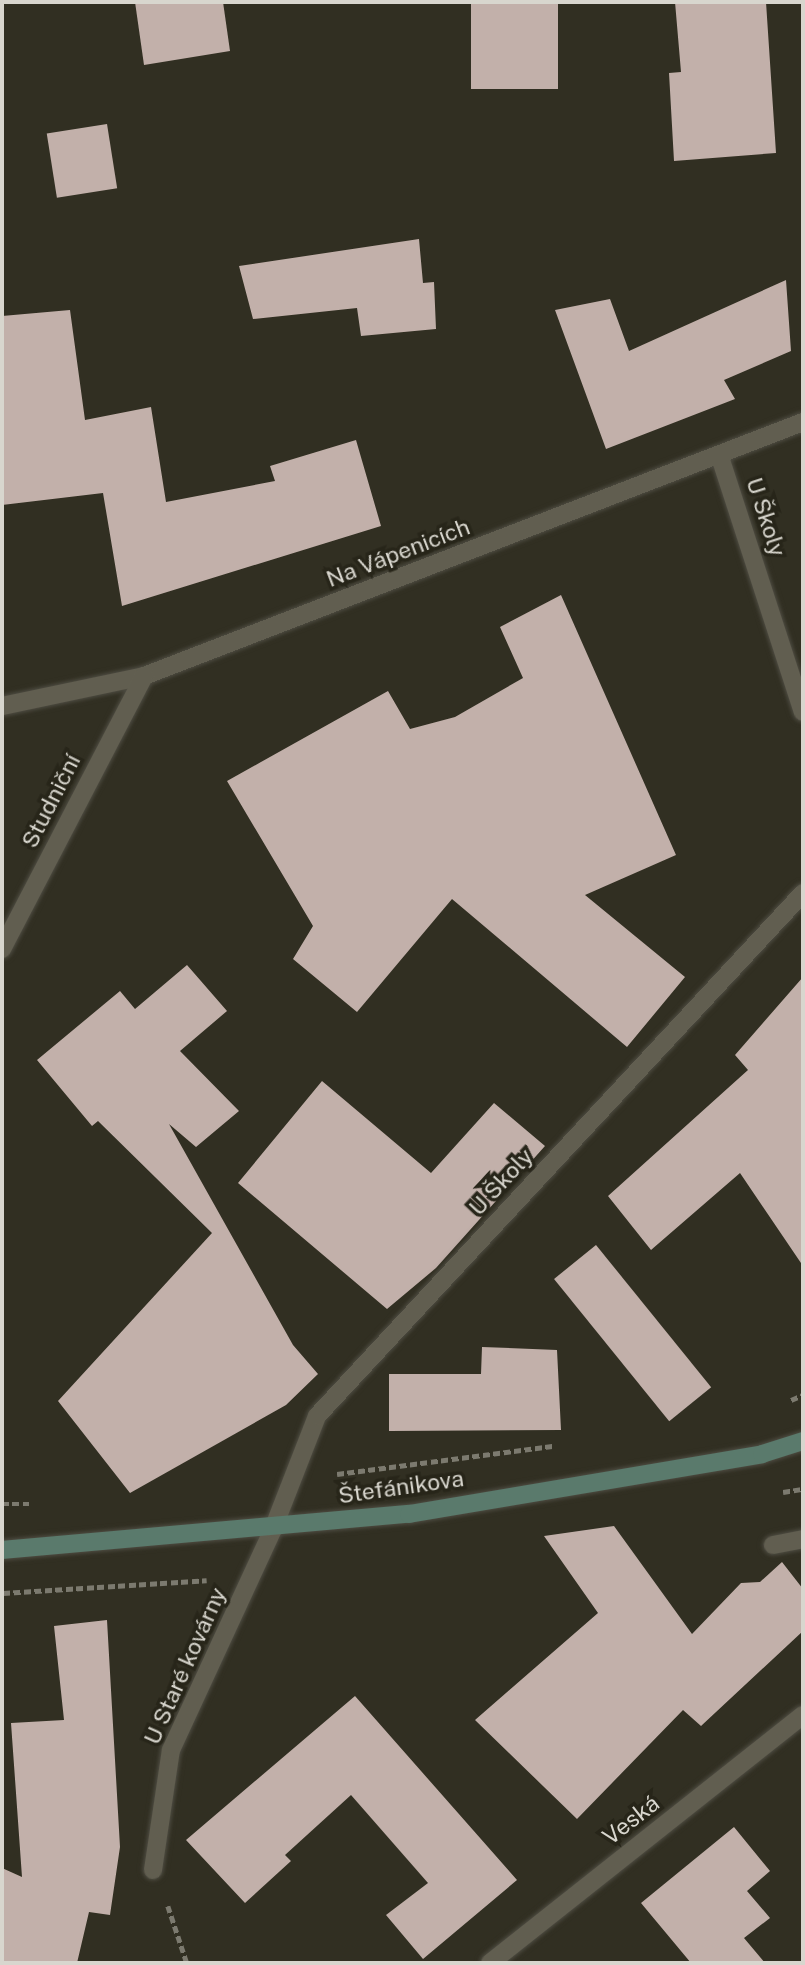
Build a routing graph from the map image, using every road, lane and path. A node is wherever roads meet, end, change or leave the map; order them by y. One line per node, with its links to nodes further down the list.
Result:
1 (803, 422): 2 (street, Na Vápenicích)
2 (720, 457): 3 (street, Na Vápenicích); 5 (street, U Školy)
3 (144, 676): 4 (street, Na Vápenicích); 7 (street, Studniční)
4 (2, 706)
5 (803, 712)
6 (803, 893): 12 (street, U Školy)
7 (2, 949)
8 (803, 1395): 9 (path)
9 (779, 1405)
10 (803, 1441): 15 (street, Štefánikova)
11 (568, 1444): 12 (path)
12 (292, 1480): 15 (street, U Školy)
13 (2, 1504): 14 (path)
14 (42, 1504)
15 (273, 1528): 18 (street, Štefánikova); 20 (street, U Staré kovárny)
16 (803, 1539): 17 (street)
17 (773, 1545)
18 (2, 1550)
19 (803, 1715): 22 (street, Veská)
20 (153, 1870): 21 (path)
21 (187, 1963)
22 (489, 1963)

